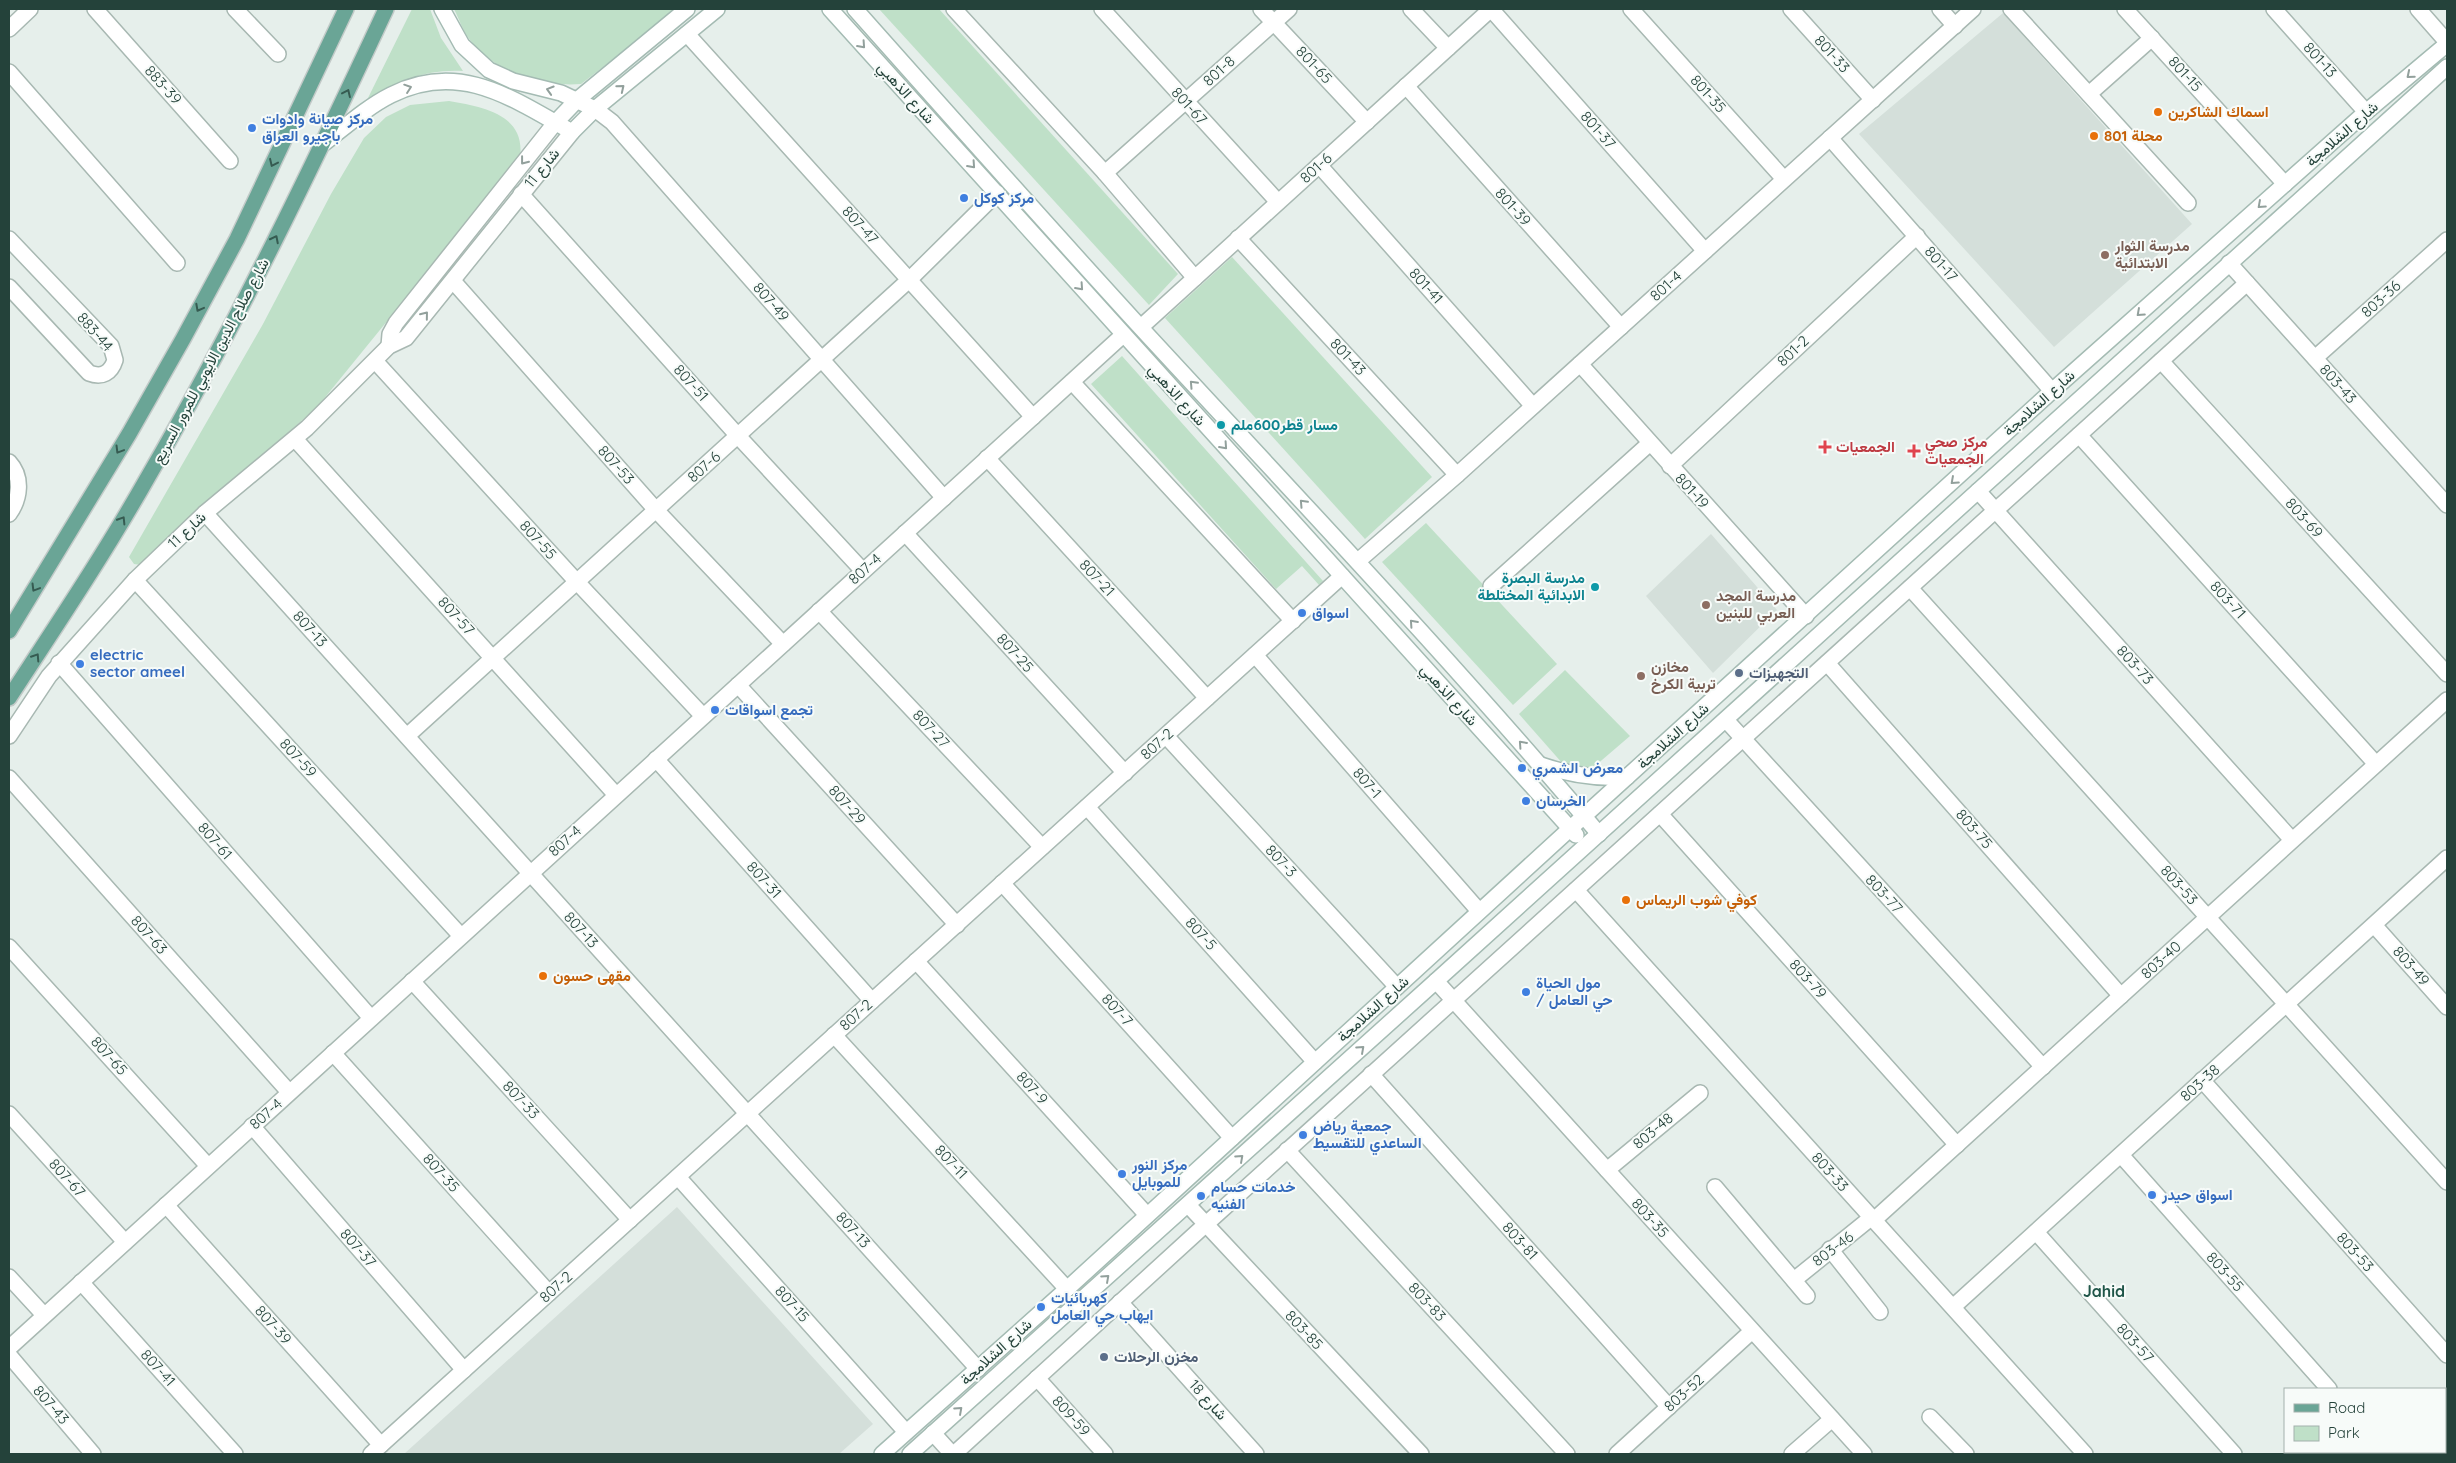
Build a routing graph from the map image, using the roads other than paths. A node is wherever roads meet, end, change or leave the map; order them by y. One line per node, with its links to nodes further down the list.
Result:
1 (30, 9): 27 (street)
2 (95, 9): 47 (street, 883-39)
3 (235, 9): 32 (street)
4 (346, 9): 107 (main road, one-way to 107)
5 (386, 9): 46 (main road, شارع صلاح الدين الايوبي للمرور السريع, one-way to 5)
6 (442, 9): 37 (street, 807-49, one-way to 6)
7 (687, 9): 37 (street, شارع 11)
8 (718, 9): 28 (street, شارع 11)
9 (830, 9): 52 (street, شارع الذهبي, one-way to 52)
10 (854, 9): 68 (street, شارع الذهبي)
11 (954, 9): 49 (street)
12 (1102, 9): 39 (street, 801-67)
13 (1261, 9): 25 (street, 801-65)
14 (1290, 9): 25 (street, 801-8)
15 (1411, 9): 31 (street)
16 (1491, 9): 31 (street, 801-6); 60 (street, 801-37)
17 (1631, 9): 50 (street, 801-35)
18 (1791, 9): 38 (street, 801-33)
19 (1940, 9): 26 (street)
20 (1973, 9): 26 (street, 801-4)
21 (2011, 9): 36 (street)
22 (2125, 9): 29 (street, 801-15)
23 (2274, 9): 41 (street, 801-13)
24 (2418, 9): 30 (street)
25 (1274, 23): 39 (street, 801-8); 43 (street, 801-65)
26 (1955, 26): 38 (street, 801-4)
27 (9, 29)
28 (687, 34): 40 (street, شارع 11, one-way to 28); 64 (street, 807-47)
29 (2152, 38): 36 (street); 51 (street, 801-15)
30 (2447, 43): 41 (street, شارع الشلامجة, one-way to 41)
31 (1448, 48): 35 (street, 801-6)
32 (278, 54)
33 (2447, 67): 62 (street, شارع الشلامجة)
34 (9, 72): 61 (street)
35 (1406, 86): 43 (street, 801-6); 69 (street, 801-39)
36 (2089, 94): 55 (street)
37 (577, 100): 40 (street, 807-49); 42 (street, شارع 11)
38 (1873, 100): 45 (street, 801-4)
39 (1184, 102): 49 (street, 801-8); 54 (street, 801-67)
40 (595, 109): 44 (street, شارع 11); 73 (street, 807-49)
41 (2366, 112): 51 (street, شارع الشلامجة)
42 (554, 122): 44 (street); 46 (street, one-way to 42); 71 (street, شارع 11, one-way to 71)
43 (1367, 122): 48 (street, 801-6)
44 (572, 132): 53 (street, شارع 11)
45 (1830, 138): 50 (street, 801-4); 56 (street, 801-17)
46 (324, 144): 115 (main road, شارع صلاح الدين الايوبي للمرور السريع, one-way to 46)
47 (230, 161)
48 (1319, 165): 54 (street, 801-6); 79 (street, 801-41)
49 (1104, 173): 63 (street)
50 (1784, 179): 60 (street, 801-4)
51 (2285, 184): 78 (street, شارع الشلامجة, one-way to 78)
52 (997, 193): 64 (street, 807-6); 70 (street, شارع الذهبي, one-way to 70)
53 (521, 194): 65 (street, شارع 11); 82 (street, 807-51)
54 (1278, 202): 57 (street, 801-6)
55 (2188, 203)
56 (1917, 236): 78 (street, 801-17); 87 (street, 801-2)
57 (1238, 238): 63 (street, 801-6); 88 (street, 801-43)
58 (9, 239): 67 (street, 883-44)
59 (2447, 240): 72 (street, 803-36)
60 (1705, 251): 69 (street, 801-4)
61 (176, 262)
62 (2229, 263): 66 (street, 803-43); 89 (street, شارع الشلامجة)
63 (1195, 278): 68 (street, 801-6)
64 (909, 280): 73 (street, 807-6); 80 (street, 807-47)
65 (453, 281): 71 (street, شارع 11, one-way to 65); 92 (street, 807-53)
66 (2247, 282): 72 (street, 803-43); 74 (street)
67 (9, 287)
68 (1140, 327): 97 (street, شارع الذهبي, one-way to 68)
69 (1620, 328): 76 (street, 801-4)
70 (1123, 335): 77 (street, 807-4); 99 (street, شارع الذهبي, one-way to 99)
71 (389, 346): 75 (street, شارع 11)
72 (2315, 358): 91 (street, 803-43)
73 (821, 360): 82 (street, 807-6); 90 (street, 807-49)
74 (2161, 361): 81 (street); 113 (street, 803-69)
75 (376, 362): 83 (street, شارع 11); 101 (street, 807-55)
76 (1580, 364): 79 (street, 801-4); 84 (street, 801-19)
77 (1072, 382): 80 (street, 807-4); 106 (street)
78 (2052, 391): 105 (street, شارع الشلامجة, one-way to 105)
79 (1533, 406): 88 (street, 801-4)
80 (1033, 417): 85 (street, 807-4)
81 (2079, 435): 93 (street); 125 (street, 803-71)
82 (738, 436): 92 (street, 807-6); 98 (street, 807-51)
83 (296, 439): 94 (street, شارع 11); 110 (street, 807-57)
84 (1650, 443): 87 (street, 801-19); 102 (street)
85 (988, 458): 90 (street, 807-4); 116 (street, 807-21)
86 (9, 462): 95 (street)
87 (1670, 466): 105 (street, 801-19)
88 (1457, 475): 97 (street, 801-4)
89 (1978, 491): 93 (street, 803-73); 119 (street, شارع الشلامجة)
90 (944, 498): 96 (street, 807-4)
91 (2447, 505)
92 (656, 510): 101 (street, 807-6); 108 (street, 807-53)
93 (1996, 510): 103 (street); 136 (street, 803-73)
94 (205, 513): 100 (street, شارع 11); 121 (street, 807-13)
95 (9, 514)
96 (905, 533): 98 (street, 807-4); 127 (street, 807-25)
97 (1358, 562): 126 (street, شارع الذهبي, one-way to 97)
98 (863, 571): 104 (street, 807-4)
99 (1342, 576): 106 (street, 807-2); 134 (street, شارع الذهبي)
100 (135, 580): 112 (street, شارع 11); 147 (street, 807-59)
101 (576, 582): 110 (street, 807-6); 118 (street, 807-55)
102 (1491, 586)
103 (1910, 588): 111 (street); 144 (street, 803-53)
104 (820, 611): 108 (street, 807-4); 138 (street, 807-27)
105 (1806, 616): 128 (street, شارع الشلامجة)
106 (1293, 621): 109 (street, 807-2)
107 (9, 631)
108 (782, 644): 114 (street, 807-4)
109 (1255, 654): 116 (street, 807-2); 143 (street, 807-1)
110 (494, 658): 121 (street, 807-6); 130 (street, 807-57)
111 (1826, 663): 123 (street); 153 (street, 803-75)
112 (59, 664): 120 (street, شارع 11); 158 (street, 807-61)
113 (2447, 674)
114 (738, 685): 118 (street, 807-4); 146 (street, 807-29)
115 (9, 698)
116 (1207, 698): 122 (street, 807-2)
117 (2447, 700): 125 (street, 803-40)
118 (703, 716): 124 (street, 807-4)
119 (1726, 720): 123 (street, 803-77); 135 (street, شارع الشلامجة)
120 (9, 736)
121 (407, 736): 140 (street, 807-13)
122 (1166, 736): 127 (street, 807-2); 152 (street, 807-3)
123 (1743, 739): 132 (street); 162 (street, 803-77)
124 (656, 759): 130 (street, 807-4); 154 (street, 807-31)
125 (2376, 764): 136 (street, 803-40)
126 (1541, 765): 128 (street); 133 (street, شارع الذهبي)
127 (1125, 773): 131 (street, 807-2)
128 (1627, 777): 133 (street, شارع الشلامجة)
129 (9, 778): 165 (street, 807-63)
130 (616, 795): 140 (street, 807-4)
131 (1087, 807): 138 (street, 807-2); 161 (street, 807-5)
132 (1660, 814): 142 (street); 171 (street, 803-79)
133 (1584, 816): 134 (street, شارع الشلامجة); 135 (street, شارع الذهبي)
134 (1570, 829): 137 (street, شارع الذهبي); 143 (street, شارع الشلامجة)
135 (1599, 834): 137 (street, شارع الشلامجة)
136 (2292, 840): 144 (street, 803-40)
137 (1585, 846): 151 (street, شارع الشلامجة)
138 (1042, 847): 141 (street, 807-2)
139 (2447, 858): 145 (street, 803-38)
140 (530, 873): 147 (street, 807-4); 168 (street, 807-13)
141 (1002, 883): 146 (street, 807-2); 170 (street, 807-7)
142 (1576, 890): 155 (street); 182 (street, 803-33)
143 (1479, 911): 152 (street, شارع الشلامجة)
144 (2208, 917): 153 (street, 803-40); 156 (street, 803-53)
145 (2374, 924): 156 (street, 803-38); 157 (street, 803-49)
146 (957, 925): 149 (street, 807-2)
147 (461, 936): 150 (street, 807-4)
148 (9, 946): 174 (street, 807-65)
149 (916, 961): 154 (street, 807-2); 181 (street, 807-9)
150 (412, 981): 158 (street, 807-4); 183 (street, 807-33)
151 (1436, 982): 155 (street, 803-35); 180 (street, شارع الشلامجة, one-way to 151)
152 (1397, 987): 161 (street, شارع الشلامجة)
153 (2121, 996): 162 (street, 803-40)
154 (872, 1001): 159 (street, 807-2)
155 (1454, 1001): 163 (street); 175 (street, 803-35)
156 (2286, 1004): 164 (street, 803-38); 177 (street, 803-53)
157 (2447, 1007)
158 (370, 1018): 160 (street, 807-4)
159 (834, 1035): 168 (street, 807-2); 191 (street, 807-11)
160 (333, 1053): 165 (street, 807-4); 192 (street, 807-35)
161 (1315, 1062): 170 (street, شارع الشلامجة)
162 (2043, 1067): 171 (street, 803-40)
163 (1371, 1074): 172 (street); 206 (street, 803-81)
164 (2202, 1080): 173 (street, 803-38); 201 (street, 803-53)
165 (289, 1092): 169 (street, 807-4)
166 (1700, 1092): 175 (street, 803-48)
167 (9, 1114): 186 (street, 807-67)
168 (748, 1114): 176 (street, 807-2); 202 (street, 807-13)
169 (252, 1126): 174 (street, 807-4); 203 (street, 807-37)
170 (1232, 1138): 181 (street, شارع الشلامجة)
171 (1957, 1145): 182 (street, 803-40)
172 (1287, 1150): 184 (street); 221 (street, 803-83)
173 (2121, 1155): 185 (street, 803-38); 205 (street, 803-55)
174 (208, 1166): 179 (street, 807-4)
175 (1607, 1170): 198 (street, 803-35)
176 (678, 1177): 183 (street, 807-2); 209 (street, 807-15)
177 (2447, 1182)
178 (1715, 1187): 189 (street)
179 (166, 1205): 186 (street, 807-4); 211 (street, 807-39)
180 (1188, 1205): 184 (street, 803-85); 210 (street, شارع الشلامجة, one-way to 180)
181 (1148, 1215): 191 (street, شارع الشلامجة)
182 (1873, 1219): 187 (street, 803-46); 195 (street, 803-33)
183 (630, 1220): 192 (street, 807-2)
184 (1205, 1225): 194 (street); 220 (street, 803-85)
185 (2036, 1232): 195 (street, 803-38); 226 (street, 803-57)
186 (125, 1242): 190 (street, 807-4)
187 (1830, 1249): 189 (street, 803-46); 196 (street)
188 (9, 1277): 197 (street)
189 (1794, 1280): 193 (street)
190 (81, 1282): 197 (street, 807-4); 214 (street, 807-41)
191 (1067, 1289): 202 (street, شارع الشلامجة)
192 (549, 1293): 203 (street, 807-2)
193 (1807, 1296)
194 (1120, 1302): 204 (street); 219 (street, شارع 18)
195 (1953, 1307): 212 (street, 803-33)
196 (1880, 1312)
197 (44, 1316): 199 (street, 807-4)
198 (1752, 1331): 206 (street, 803-52); 208 (street, 803-35)
199 (9, 1348)
200 (9, 1355): 213 (street, 807-43)
201 (2447, 1356)
202 (978, 1369): 209 (street, شارع الشلامجة)
203 (464, 1370): 211 (street, 807-2)
204 (1037, 1378): 217 (street); 218 (street, 809-59)
205 (2328, 1388)
206 (1669, 1407): 222 (street, 803-52)
207 (1930, 1417): 225 (street)
208 (1832, 1419): 223 (street); 224 (street, 803-35)
209 (906, 1432): 215 (street, شارع الشلامجة)
210 (933, 1433): 216 (street, شارع الشلامجة); 217 (street)
211 (376, 1450)
212 (2077, 1451)
213 (93, 1454)
214 (235, 1454)
215 (882, 1454)
216 (910, 1454)
217 (953, 1454)
218 (1105, 1454)
219 (1256, 1454)
220 (1421, 1454)
221 (1567, 1454)
222 (1617, 1454)
223 (1792, 1454)
224 (1864, 1454)
225 (1966, 1454)
226 (2234, 1454)

